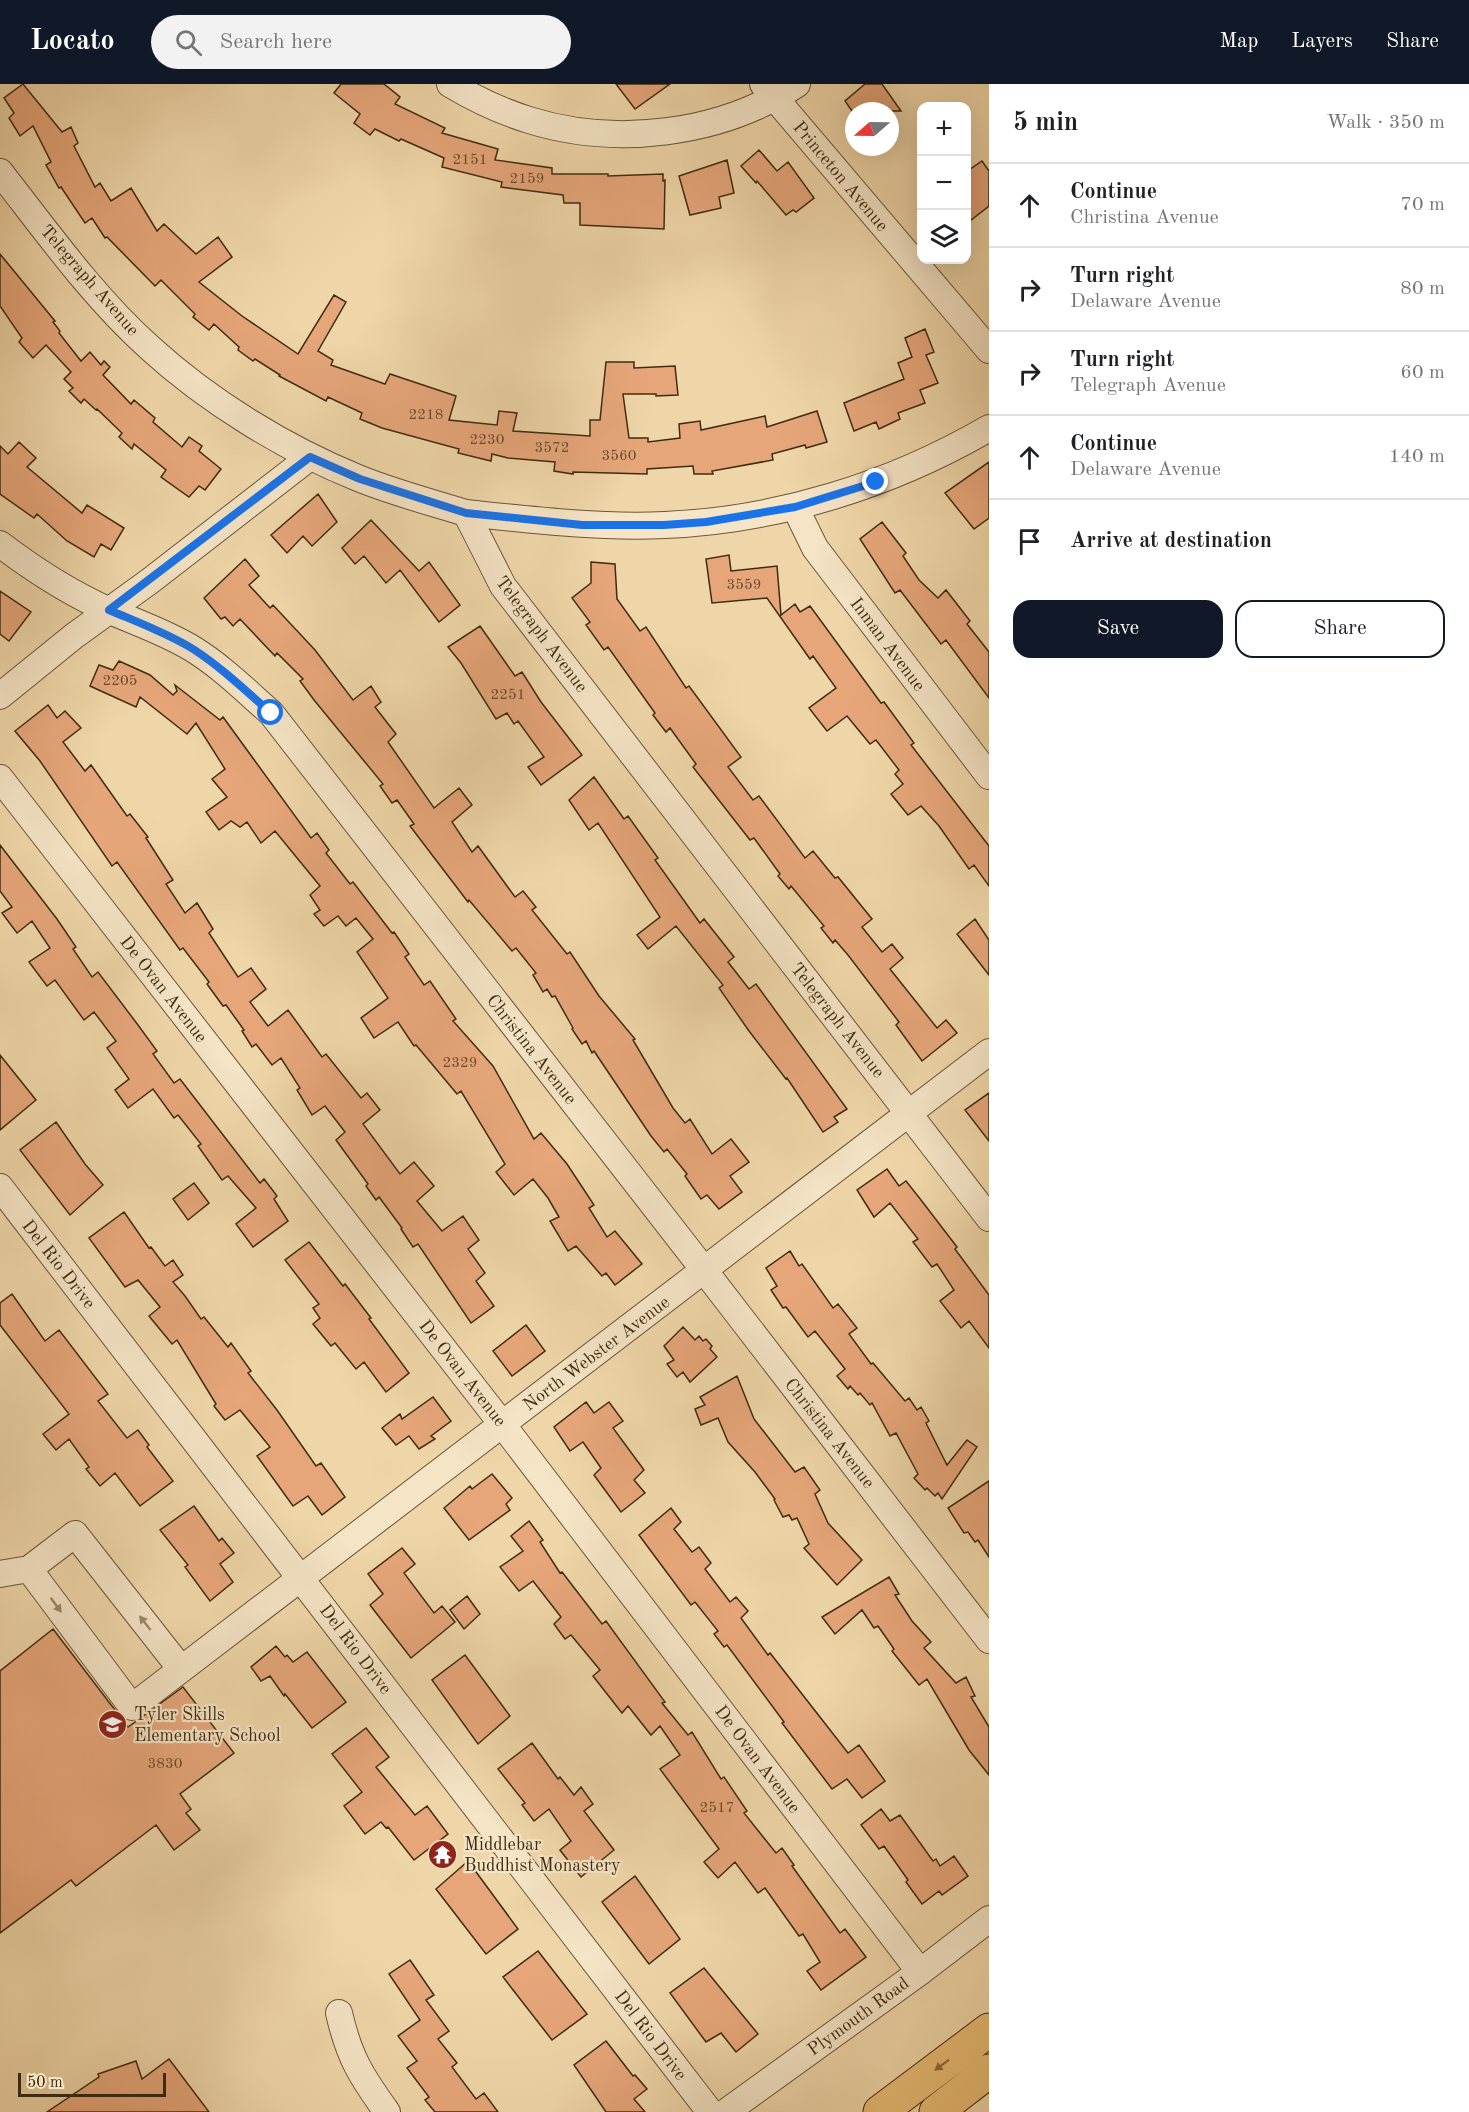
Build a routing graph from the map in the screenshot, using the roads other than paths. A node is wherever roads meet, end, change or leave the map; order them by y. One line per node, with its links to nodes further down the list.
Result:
1 (450, 84): 3 (street)
2 (797, 84): 3 (street)
3 (769, 92): 5 (street, Princeton Avenue)
4 (0, 171): 7 (street, Telegraph Avenue)
5 (989, 350)
6 (989, 428): 8 (street)
7 (310, 457): 9 (street, Telegraph Avenue); 11 (street)
8 (795, 507): 9 (street); 13 (street, Inman Avenue)
9 (466, 513): 16 (street, Telegraph Avenue)
10 (0, 544): 11 (street, Christina Avenue)
11 (109, 610): 12 (street); 19 (street, Christina Avenue)
12 (0, 696)
13 (989, 776)
14 (0, 778): 20 (street, De Ovan Avenue)
15 (989, 1052): 16 (street, North Webster Avenue)
16 (910, 1113): 18 (street, Telegraph Avenue); 19 (street, North Webster Avenue)
17 (0, 1187): 23 (street, Del Rio Drive)
18 (989, 1218)
19 (704, 1270): 20 (street, North Webster Avenue); 24 (street, Christina Avenue)
20 (502, 1424): 23 (street, North Webster Avenue); 27 (street, De Ovan Avenue)
21 (29, 1569): 22 (street); 25 (street, one-way to 21); 25 (street, North Webster Avenue, one-way to 25)
22 (0, 1574)
23 (301, 1578): 25 (street, North Webster Avenue); 32 (street, Del Rio Drive)
24 (989, 1640)
25 (181, 1669)
26 (989, 1919): 27 (street, Plymouth Road)
27 (920, 1972): 33 (street, Plymouth Road)
28 (339, 2013): 31 (street)
29 (989, 2030): 34 (highway, one-way to 34)
30 (989, 2072): 35 (highway)
31 (387, 2112)
32 (710, 2112)
33 (726, 2112)
34 (880, 2112)
35 (936, 2112)

